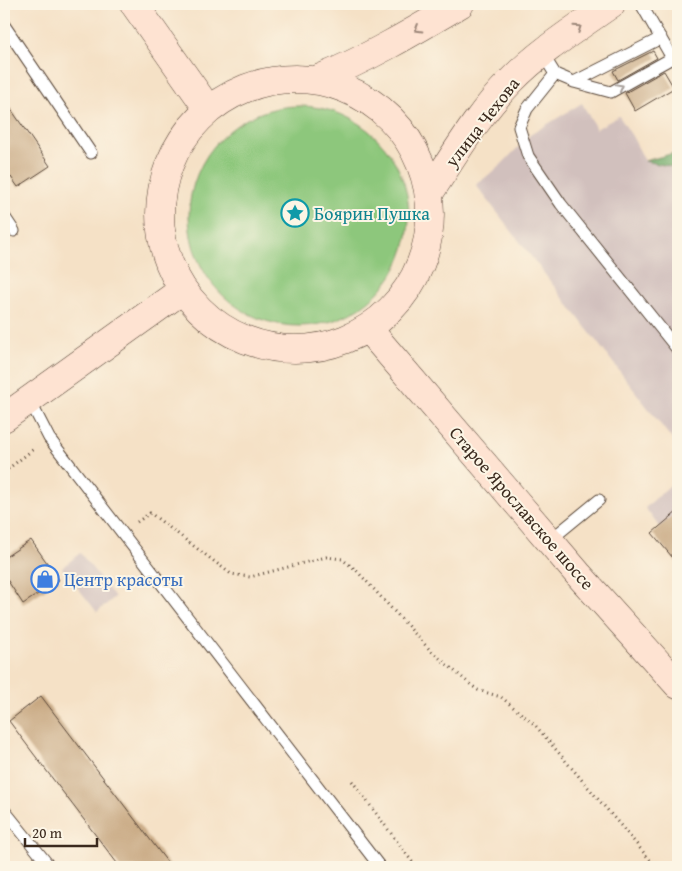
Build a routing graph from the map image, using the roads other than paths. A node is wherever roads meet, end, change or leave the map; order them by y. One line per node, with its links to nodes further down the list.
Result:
1 (134, 4): 10 (main road)
2 (460, 4): 8 (main road, one-way to 8)
3 (612, 4): 7 (main road, улица Чехова, one-way to 3)
4 (641, 4): 6 (lane)
5 (4, 26): 11 (lane)
6 (661, 38): 9 (lane); 9 (lane, one-way to 6)
7 (548, 63): 9 (lane); 12 (main road, улица Чехова); 17 (lane)
8 (316, 80): 10 (main road); 12 (main road)
9 (574, 82)
10 (208, 109): 15 (main road)
11 (91, 153)
12 (430, 192): 16 (main road)
13 (4, 216): 14 (lane)
14 (14, 231)
15 (181, 291): 16 (main road); 18 (main road)
16 (369, 330): 21 (main road, Старое Ярославское шоссе)
17 (678, 350)
18 (30, 401): 19 (main road); 25 (lane)
19 (4, 418)
20 (599, 500): 21 (lane)
21 (549, 541): 22 (main road, Старое Ярославское шоссе)
22 (678, 684)
23 (4, 810): 24 (lane)
24 (50, 867)
25 (380, 867)

